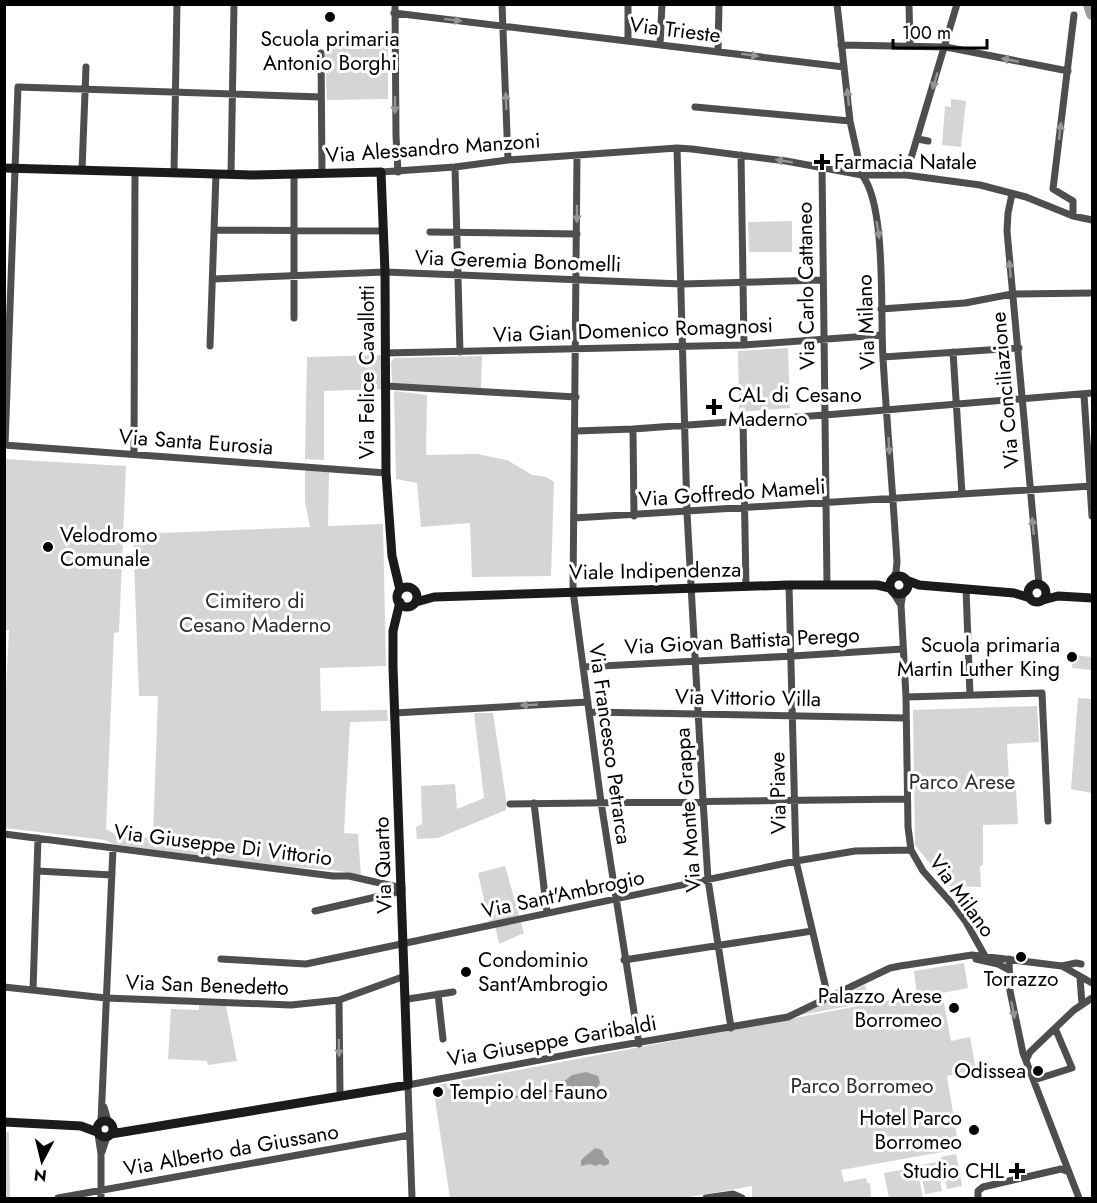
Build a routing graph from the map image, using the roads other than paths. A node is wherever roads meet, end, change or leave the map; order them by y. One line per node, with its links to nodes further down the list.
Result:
1 (177, 4): 25 (street)
2 (234, 4): 26 (street)
3 (395, 4): 11 (street)
4 (502, 4): 13 (street)
5 (628, 4): 14 (street)
6 (662, 4): 15 (street)
7 (719, 4): 19 (street)
8 (837, 4): 16 (street, Via Milano)
9 (909, 4): 17 (street)
10 (957, 4): 18 (street)
11 (394, 13): 13 (street, Via Trieste, one-way to 13); 44 (street, one-way to 44)
12 (1074, 15): 23 (street)
13 (503, 26): 14 (street, Via Trieste); 35 (street, one-way to 13)
14 (628, 40): 15 (street, Via Trieste)
15 (660, 45): 19 (street, Via Trieste)
16 (841, 45): 17 (street); 21 (street, Via Milano)
17 (910, 45): 18 (street)
18 (946, 47): 23 (street, one-way to 18); 30 (street, one-way to 30)
19 (718, 51): 21 (street, Via Trieste, one-way to 21)
20 (321, 53): 27 (street)
21 (844, 66): 29 (street, Via Milano, one-way to 21)
22 (86, 67): 24 (street)
23 (1068, 71): 52 (street, one-way to 23)
24 (85, 90): 25 (street); 39 (street); 40 (street)
25 (176, 92): 26 (street); 42 (street)
26 (232, 94): 27 (street); 46 (street)
27 (321, 98): 48 (street)
28 (695, 107): 29 (street)
29 (850, 120): 49 (street, Via Milano)
30 (918, 139): 31 (street); 50 (street)
31 (928, 141)
32 (677, 148): 33 (street, Via Alessandro Manzoni); 34 (street, Via Alessandro Manzoni); 69 (street, Via Monte Grappa)
33 (741, 154): 37 (street, Via Alessandro Manzoni, one-way to 33); 68 (street)
34 (577, 156): 35 (street, Via Alessandro Manzoni); 59 (street, Via Francesco Petrarca, one-way to 59)
35 (508, 160): 36 (street, Via Alessandro Manzoni)
36 (455, 167): 44 (street, Via Alessandro Manzoni); 58 (street)
37 (822, 167): 49 (street, Via Alessandro Manzoni); 67 (street, Via Carlo Cattaneo)
38 (4, 168): 39 (street, Via Alessandro Manzoni)
39 (17, 168): 40 (street, Via Alessandro Manzoni); 61 (street)
40 (82, 170): 41 (street, Via Alessandro Manzoni)
41 (135, 171): 42 (street, Via Alessandro Manzoni); 99 (street)
42 (174, 172): 45 (street, Via Alessandro Manzoni)
43 (381, 172): 44 (street, Via Alessandro Manzoni); 48 (street, Via Alessandro Manzoni); 56 (street, Via Felice Cavallotti)
44 (398, 172)
45 (216, 174): 46 (street, Via Alessandro Manzoni); 54 (street)
46 (231, 174): 47 (street, Via Alessandro Manzoni)
47 (294, 174): 48 (street, Via Alessandro Manzoni); 55 (street)
48 (322, 174)
49 (862, 175): 50 (street, Via Alessandro Manzoni); 72 (street, Via Milano, one-way to 72)
50 (906, 175): 51 (street, Via Alessandro Manzoni)
51 (1012, 194): 52 (street, Via Alessandro Manzoni); 71 (street, Via Conciliazione, one-way to 51)
52 (1073, 216): 53 (street, Via Alessandro Manzoni)
53 (1092, 220)
54 (214, 230): 55 (street); 65 (street)
55 (294, 230): 56 (street); 63 (street)
56 (384, 231): 62 (street, Via Felice Cavallotti)
57 (430, 232): 58 (street)
58 (457, 232): 59 (street); 64 (street)
59 (577, 234): 66 (street, Via Francesco Petrarca)
60 (4, 264): 61 (street)
61 (13, 264): 85 (street)
62 (385, 272): 63 (street, Via Geremia Bonomelli); 64 (street, Via Geremia Bonomelli); 81 (street, Via Felice Cavallotti)
63 (293, 275): 65 (street, Via Geremia Bonomelli); 73 (street)
64 (457, 276): 66 (street, Via Geremia Bonomelli); 82 (street)
65 (213, 279): 77 (street)
66 (576, 280): 69 (street, Via Geremia Bonomelli); 79 (street, Via Francesco Petrarca)
67 (822, 280): 68 (street, Via Geremia Bonomelli); 75 (street, Via Carlo Cattaneo)
68 (743, 283): 69 (street, Via Geremia Bonomelli); 76 (street)
69 (682, 284): 78 (street, Via Monte Grappa)
70 (1092, 293): 71 (street)
71 (1012, 294): 72 (street); 80 (street, Via Conciliazione)
72 (881, 309): 74 (street, Via Milano)
73 (294, 318)
74 (882, 335): 75 (street, Via Gian Domenico Romagnosi); 84 (street, Via Milano)
75 (823, 339): 76 (street, Via Gian Domenico Romagnosi); 93 (street, Via Carlo Cattaneo)
76 (744, 345): 78 (street, Via Gian Domenico Romagnosi)
77 (210, 346)
78 (683, 346): 79 (street, Via Gian Domenico Romagnosi); 95 (street, Via Monte Grappa)
79 (575, 348): 82 (street, Via Gian Domenico Romagnosi); 89 (street, Via Francesco Petrarca)
80 (1018, 348): 83 (street); 90 (street, Via Conciliazione)
81 (385, 352): 82 (street, Via Gian Domenico Romagnosi); 86 (street, Via Felice Cavallotti)
82 (460, 352)
83 (953, 352): 84 (street); 91 (street)
84 (883, 357): 92 (street, Via Milano)
85 (7, 367): 98 (street)
86 (386, 386): 89 (street); 100 (street, Via Felice Cavallotti)
87 (1092, 393): 88 (street)
88 (1084, 395): 90 (street); 101 (street)
89 (576, 397): 97 (street, Via Francesco Petrarca)
90 (1023, 399): 91 (street); 102 (street, Via Conciliazione)
91 (957, 404): 92 (street); 103 (street)
92 (887, 410): 93 (street); 104 (street, Via Milano, one-way to 104)
93 (825, 415): 94 (street); 105 (street, Via Carlo Cattaneo)
94 (743, 420): 95 (street); 106 (street)
95 (686, 424): 96 (street); 107 (street, Via Monte Grappa)
96 (633, 429): 97 (street); 108 (street)
97 (576, 431): 110 (street, Via Francesco Petrarca)
98 (5, 445): 99 (street, Via Santa Eurosia)
99 (134, 454): 100 (street, Via Santa Eurosia)
100 (386, 472): 121 (street, Via Felice Cavallotti)
101 (1091, 486): 102 (street, Via Goffredo Mameli); 109 (street)
102 (1030, 489): 103 (street, Via Goffredo Mameli); 114 (street, Via Conciliazione, one-way to 102)
103 (962, 494): 104 (street, Via Goffredo Mameli)
104 (893, 500): 105 (street, Via Goffredo Mameli); 113 (street, Via Milano)
105 (826, 504): 106 (street, Via Goffredo Mameli); 112 (street, Via Carlo Cattaneo)
106 (746, 509): 107 (street, Via Goffredo Mameli); 115 (street)
107 (687, 513): 108 (street, Via Goffredo Mameli); 116 (street, Via Monte Grappa)
108 (634, 516): 110 (street, Via Goffredo Mameli)
109 (1092, 516)
110 (574, 518): 118 (street, Via Francesco Petrarca)
111 (789, 585): 112 (street, Viale Indipendenza); 115 (street, Viale Indipendenza); 126 (street, Via Piave)
112 (827, 585): 113 (street, Viale Indipendenza)
113 (898, 586): 117 (street); 125 (street, Via Milano)
114 (1038, 586): 119 (street); 120 (street); 122 (street); 124 (street)
115 (746, 587): 116 (street, Viale Indipendenza)
116 (690, 588): 118 (street, Viale Indipendenza); 127 (street, Via Monte Grappa)
117 (966, 589): 119 (street); 129 (street)
118 (573, 591): 121 (street, Viale Indipendenza); 128 (street, Via Francesco Petrarca)
119 (1014, 593): 122 (street)
120 (1058, 596): 123 (street); 124 (street)
121 (408, 597): 133 (street, Via Quarto)
122 (1030, 598): 124 (street)
123 (1092, 598)
124 (1043, 600)
125 (903, 649): 126 (street, Via Giovan Battista Perego); 130 (street, Via Milano)
126 (792, 656): 127 (street, Via Giovan Battista Perego); 135 (street, Via Piave)
127 (695, 660): 128 (street, Via Giovan Battista Perego); 134 (street, Via Monte Grappa)
128 (583, 667): 131 (street, Via Francesco Petrarca)
129 (970, 695): 130 (street); 143 (street)
130 (906, 697): 136 (street, Via Milano)
131 (588, 702): 132 (street, Via Francesco Petrarca); 133 (street, one-way to 133)
132 (589, 712): 134 (street, Via Vittorio Villa); 140 (street, Via Francesco Petrarca)
133 (394, 713): 152 (street, Via Quarto)
134 (697, 713): 135 (street, Via Vittorio Villa); 138 (street, Via Monte Grappa)
135 (793, 715): 136 (street, Via Vittorio Villa); 139 (street, Via Piave)
136 (906, 718): 137 (street, Via Milano)
137 (907, 799): 139 (street); 147 (street, Via Milano)
138 (702, 801): 139 (street); 140 (street); 151 (street, Via Monte Grappa)
139 (795, 801): 148 (street, Via Piave)
140 (601, 802): 141 (street); 153 (street, Via Francesco Petrarca)
141 (534, 803): 142 (street); 155 (street)
142 (510, 804)
143 (1048, 820)
144 (4, 834): 145 (street, Via Giuseppe Di Vittorio)
145 (38, 838): 146 (street, Via Giuseppe Di Vittorio); 149 (street)
146 (113, 848): 150 (street); 152 (street, Via Giuseppe Di Vittorio)
147 (911, 850): 148 (street, Via Sant'Ambrogio); 159 (street, Via Milano)
148 (796, 861): 151 (street, Via Sant'Ambrogio); 156 (street, Via Piave)
149 (37, 871): 150 (street); 171 (street)
150 (112, 875): 175 (street)
151 (708, 880): 153 (street, Via Sant'Ambrogio); 158 (street, Via Monte Grappa)
152 (402, 890): 154 (street); 157 (street, Via Quarto)
153 (615, 900): 155 (street, Via Sant'Ambrogio); 163 (street, Via Francesco Petrarca)
154 (315, 911)
155 (548, 913): 157 (street, Via Sant'Ambrogio)
156 (812, 931): 158 (street); 174 (street, Via Piave)
157 (403, 945): 161 (street, Via Sant'Ambrogio); 167 (street, Via Quarto)
158 (719, 946): 163 (street); 180 (street, Via Monte Grappa)
159 (985, 956): 160 (street, Via Giuseppe Garibaldi); 162 (street, Via Giuseppe Garibaldi)
160 (962, 958): 166 (street, Via Giuseppe Garibaldi); 174 (street, Via Giuseppe Garibaldi)
161 (221, 959)
162 (1009, 959): 165 (street, Via Giuseppe Garibaldi); 166 (street)
163 (624, 960): 183 (street, Via Francesco Petrarca)
164 (1081, 964): 165 (street)
165 (1062, 966): 168 (street)
166 (1009, 970): 184 (street, one-way to 184)
167 (405, 976): 178 (street, Via San Benedetto); 186 (street, Via Quarto)
168 (1080, 978): 169 (street); 179 (street)
169 (1092, 983)
170 (4, 987): 171 (street, Via San Benedetto)
171 (33, 990): 175 (street, Via San Benedetto)
172 (453, 992): 173 (street)
173 (438, 994): 177 (street); 182 (street)
174 (828, 997): 180 (street, Via Giuseppe Garibaldi)
175 (106, 998): 178 (street, Via San Benedetto); 190 (street)
176 (1092, 998): 179 (street)
177 (408, 999)
178 (339, 1000): 187 (street, one-way to 187)
179 (1082, 1004): 181 (street)
180 (731, 1028): 183 (street, Via Giuseppe Garibaldi)
181 (1055, 1028): 184 (street); 185 (street)
182 (443, 1039)
183 (639, 1044): 186 (street, Via Giuseppe Garibaldi)
184 (1027, 1052): 185 (street)
185 (1034, 1080): 188 (street)
186 (408, 1085): 187 (street, Via Giuseppe Garibaldi); 194 (street)
187 (340, 1095): 192 (street, Via Giuseppe Garibaldi)
188 (1039, 1096): 195 (street); 196 (street)
189 (4, 1122): 191 (street, Via Giuseppe Garibaldi)
190 (105, 1122): 191 (street, Via Giuseppe Garibaldi); 192 (street, Via Giuseppe Garibaldi); 193 (street); 193 (street)
191 (81, 1126): 193 (street, Via Giuseppe Garibaldi)
192 (140, 1130): 193 (street, Via Giuseppe Garibaldi)
193 (103, 1134): 197 (street)
194 (410, 1135): 197 (street, Via Alberto da Giussano); 199 (street)
195 (1051, 1172): 196 (street); 202 (street)
196 (1069, 1173): 203 (street)
197 (101, 1194): 198 (street, Via Alberto da Giussano)
198 (58, 1198)
199 (412, 1198)
200 (706, 1198): 201 (street)
201 (742, 1198)
202 (978, 1198)
203 (1079, 1198)

